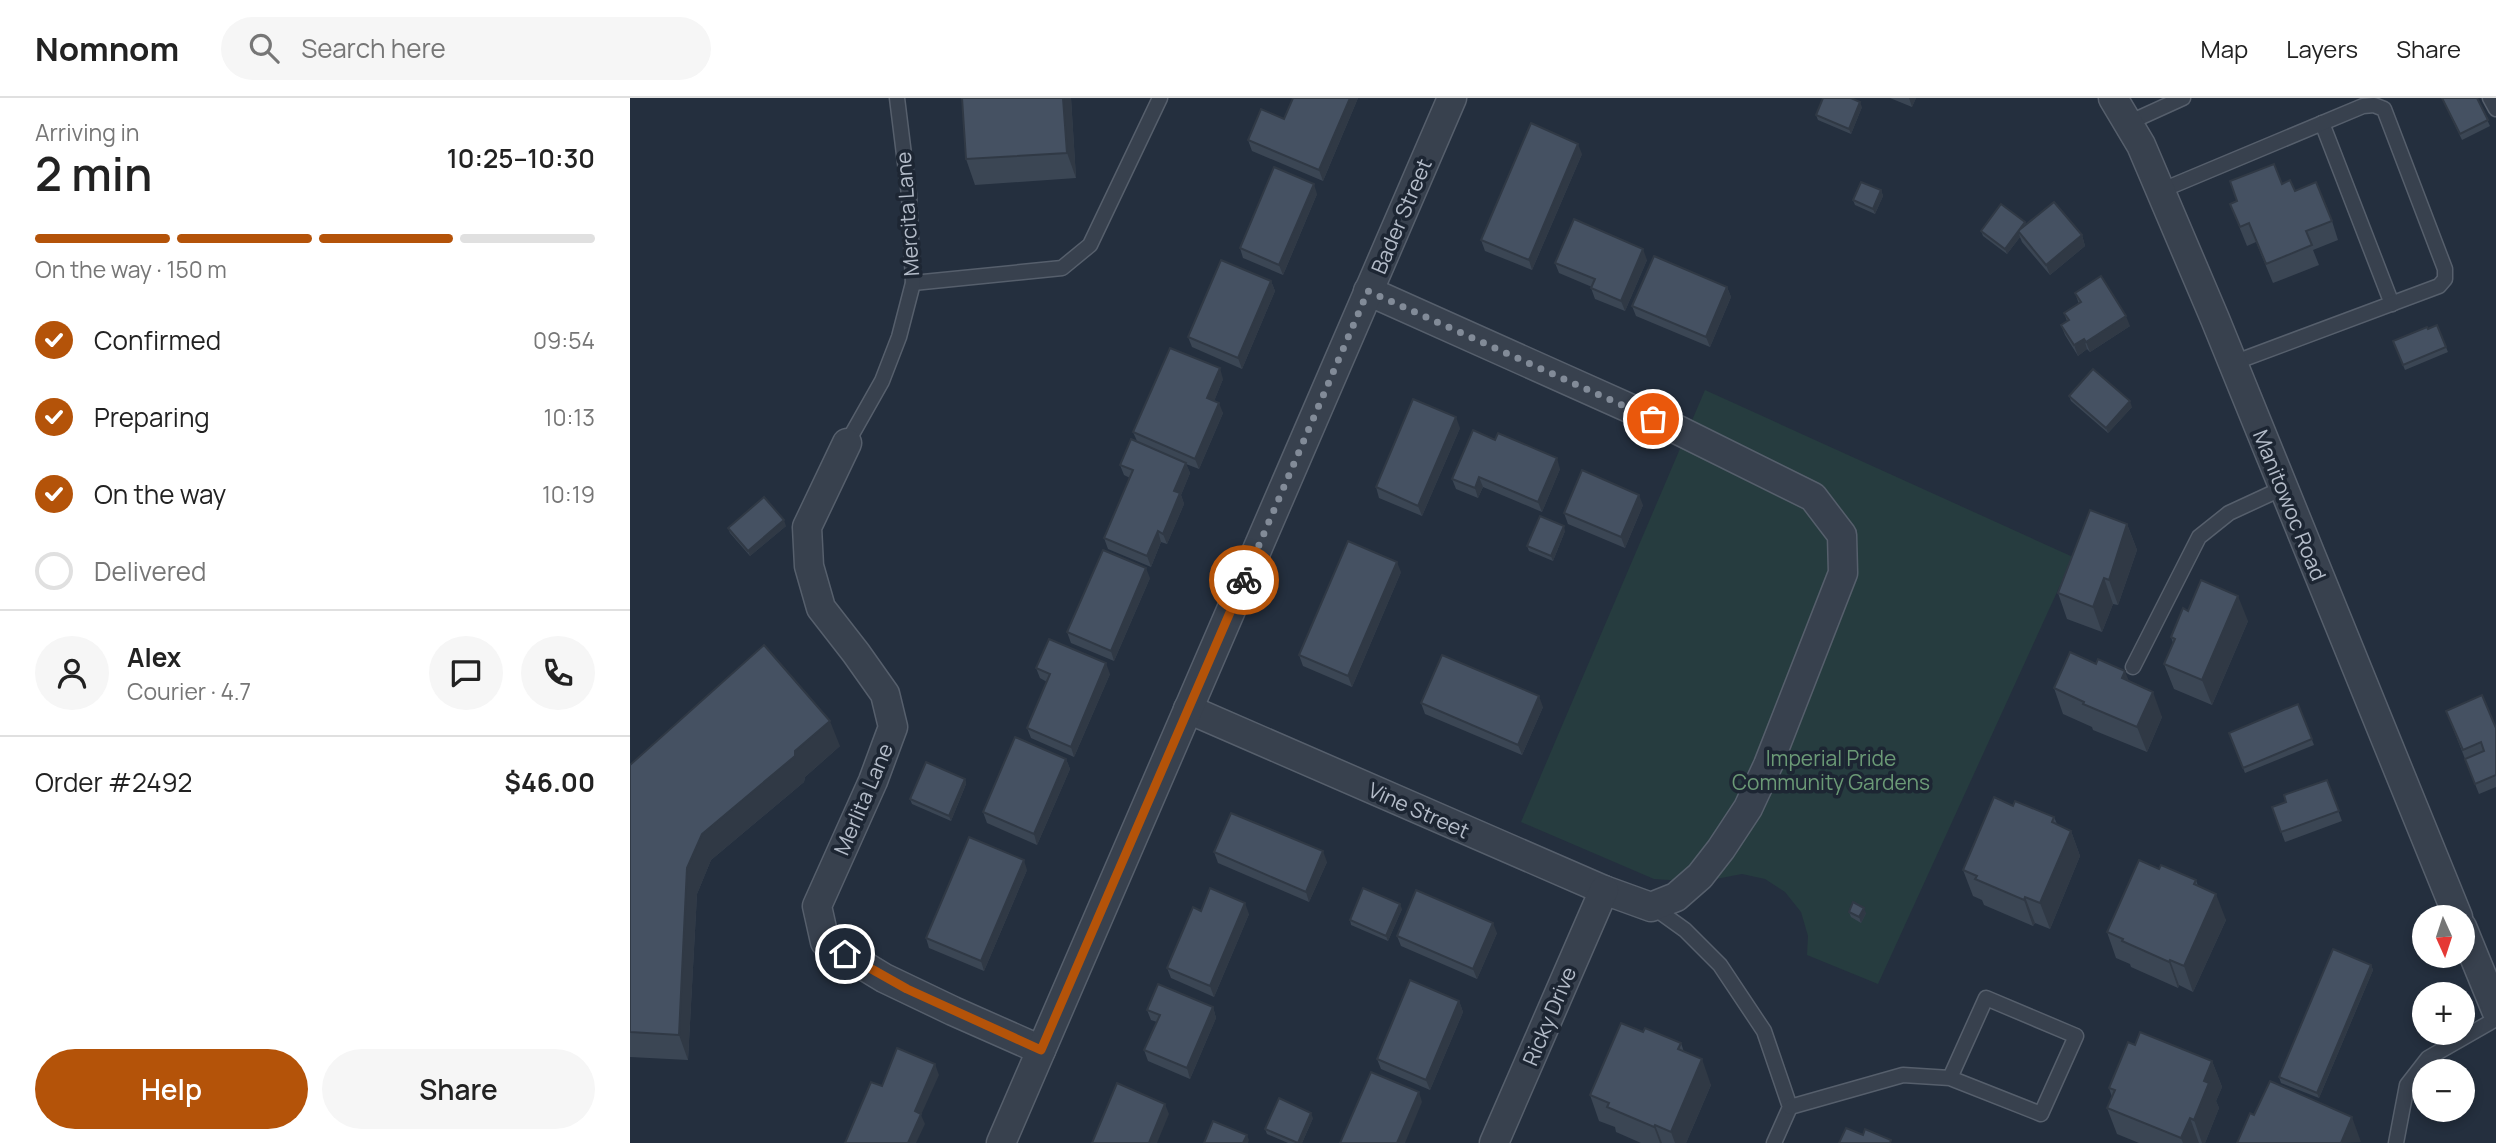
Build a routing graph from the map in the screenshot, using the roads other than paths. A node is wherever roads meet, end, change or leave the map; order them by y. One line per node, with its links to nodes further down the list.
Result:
1 (897, 98): 11 (lane, Mercita Lane)
2 (1160, 98): 11 (lane)
3 (1452, 98): 12 (street, Bader Street)
4 (2113, 98): 8 (street, Manitowoc Road)
5 (2183, 98): 8 (lane)
6 (2490, 98): 7 (lane)
7 (2496, 109)
8 (2128, 123): 10 (street, Manitowoc Road)
9 (2322, 123): 10 (lane); 13 (lane); 13 (lane)
10 (2160, 191): 14 (street, Manitowoc Road)
11 (913, 283): 15 (lane, Mercita Lane)
12 (1368, 291): 18 (street, Bader Street); 21 (street)
13 (2392, 304): 14 (lane)
14 (2232, 363): 16 (street, Manitowoc Road)
15 (847, 443): 25 (street, Merlita Lane)
16 (2283, 488): 17 (lane); 20 (street, Manitowoc Road)
17 (2133, 667)
18 (1188, 709): 19 (street, Vine Street); 25 (street, Bader Street)
19 (1604, 890): 21 (street, Vine Street); 29 (street, Ricky Drive)
20 (2453, 905)
21 (1651, 906): 27 (lane)
22 (2475, 959): 23 (street)
23 (2496, 1010)
24 (2496, 1018): 31 (lane)
25 (1041, 1050): 28 (street, Bader Street)
26 (1950, 1078): 26 (lane); 27 (lane)
27 (1790, 1107): 30 (lane)
28 (1001, 1143)
29 (1494, 1143)
30 (1774, 1143)
31 (2396, 1143)

